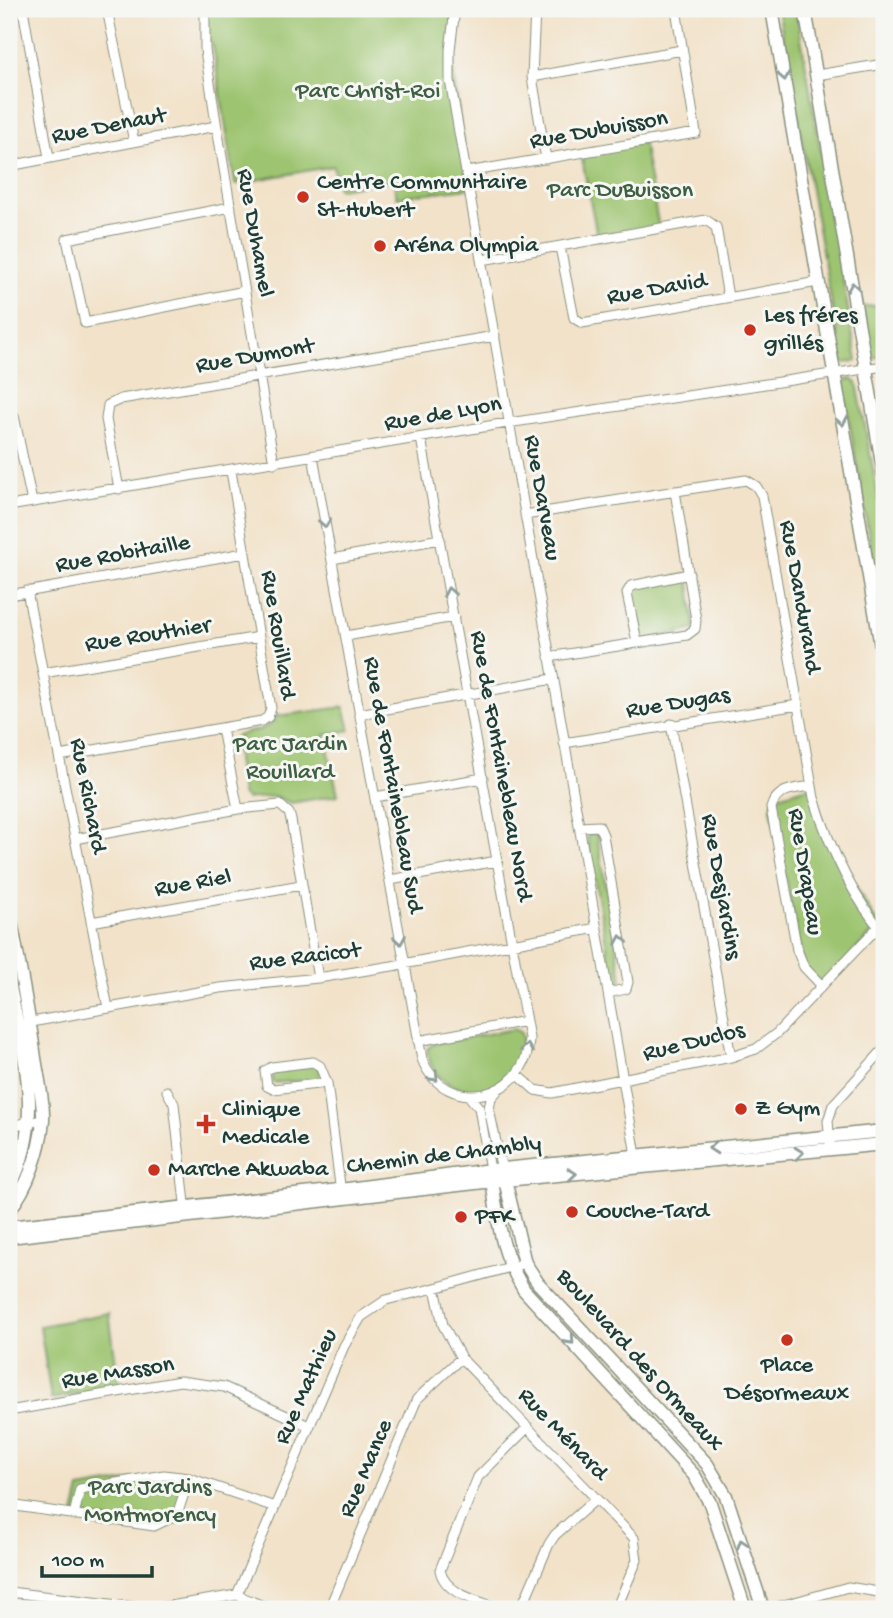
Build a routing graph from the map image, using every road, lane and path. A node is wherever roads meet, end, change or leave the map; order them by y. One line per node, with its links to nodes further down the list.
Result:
1 (23, 9): 15 (street)
2 (205, 9): 13 (street, Rue Duhamel)
3 (455, 9): 18 (street, Rue Darveau)
4 (535, 9): 12 (street)
5 (676, 9): 9 (street, Rue Dubuisson)
6 (772, 9): 22 (main road, one-way to 22)
7 (805, 9): 11 (main road)
8 (109, 11): 14 (street)
9 (682, 50): 12 (street); 16 (street, Rue Dubuisson)
10 (884, 64): 11 (street)
11 (817, 75): 27 (main road, one-way to 11)
12 (532, 77): 16 (street)
13 (216, 126): 14 (street, Rue Denaut); 19 (street, Rue Duhamel)
14 (134, 142): 15 (street, Rue Denaut)
15 (49, 158): 17 (street, Rue Denaut)
16 (546, 159): 18 (street, Rue Dubuisson)
17 (9, 166)
18 (467, 172): 21 (street, Rue Darveau)
19 (230, 207): 23 (street, Rue Duhamel); 23 (street)
20 (560, 247): 21 (street); 24 (street, Rue David); 24 (street)
21 (482, 260): 25 (street, Rue Darveau)
22 (818, 282): 24 (street, Rue David); 28 (main road)
23 (245, 291): 29 (street, Rue Duhamel)
24 (728, 298)
25 (495, 336): 29 (street, Rue Dumont); 31 (street, Rue Darveau)
26 (884, 366): 27 (street, Rue de Lyon)
27 (867, 370): 28 (street, Rue de Lyon); 36 (main road)
28 (834, 374): 31 (street, Rue de Lyon); 53 (main road, one-way to 53)
29 (260, 376): 34 (street, Rue Duhamel); 37 (street, Rue Dumont)
30 (9, 417): 39 (street)
31 (508, 423): 32 (street, Rue de Lyon); 41 (street, Rue Darveau)
32 (421, 438): 33 (street, Rue de Lyon); 42 (street, Rue de Fontainebleau Nord)
33 (313, 456): 34 (street, Rue de Lyon); 44 (street, Rue de Fontainebleau Sud, one-way to 44)
34 (274, 463): 35 (street, Rue de Lyon)
35 (231, 471): 37 (street, Rue de Lyon); 43 (street, Rue Rouillard)
36 (884, 475)
37 (119, 489): 39 (street, Rue de Lyon)
38 (675, 491): 41 (street, Rue Dandurand); 45 (street); 57 (street, Rue Dandurand)
39 (32, 502): 40 (street, Rue de Lyon)
40 (9, 506)
41 (525, 515): 52 (street, Rue Darveau)
42 (440, 539): 44 (street); 48 (street, Rue de Fontainebleau Nord, one-way to 42)
43 (244, 553): 46 (street, Rue Robitaille); 50 (street, Rue Rouillard)
44 (332, 559): 49 (street, Rue de Fontainebleau Sud)
45 (689, 574): 51 (street); 51 (street)
46 (27, 591): 47 (street, Rue Robitaille); 54 (street, Rue Richard)
47 (9, 595)
48 (454, 617): 49 (street); 56 (street, Rue de Fontainebleau Nord)
49 (346, 636): 58 (street, Rue de Fontainebleau Sud)
50 (259, 637): 54 (street, Rue Routhier); 60 (street, Rue Rouillard)
51 (637, 642): 52 (street)
52 (550, 657): 55 (street, Rue Darveau)
53 (884, 664)
54 (43, 673): 62 (street, Rue Richard)
55 (553, 679): 56 (street); 61 (street, Rue Darveau)
56 (467, 695): 58 (street); 63 (street, Rue de Fontainebleau Nord)
57 (798, 705): 59 (street, Rue Dugas); 64 (street, Rue Dandurand)
58 (359, 714): 65 (street, Rue de Fontainebleau Sud)
59 (671, 724): 61 (street, Rue Dugas); 87 (street, Rue Desjardins)
60 (222, 729): 62 (street); 66 (street)
61 (564, 743): 67 (street, Rue Darveau)
62 (59, 756): 68 (street, Rue Richard)
63 (483, 778): 65 (street); 69 (street, Rue de Fontainebleau Nord)
64 (812, 786): 75 (street, Rue Dandurand); 80 (street, Rue Drapeau)
65 (375, 797): 70 (street, Rue de Fontainebleau Sud)
66 (238, 809): 68 (street); 71 (street)
67 (579, 827): 74 (street, Rue Darveau); 81 (street, one-way to 67)
68 (75, 839): 73 (street, Rue Richard)
69 (497, 861): 70 (street); 76 (street, Rue de Fontainebleau Nord)
70 (390, 880): 77 (street, Rue de Fontainebleau Sud, one-way to 77)
71 (302, 885): 73 (street, Rue Riel); 78 (street)
72 (9, 910): 84 (main road)
73 (91, 922): 82 (street, Rue Richard)
74 (597, 928): 76 (street, Rue Racicot); 81 (street, Rue Darveau)
75 (881, 930): 80 (street, Rue Duclos)
76 (512, 944): 77 (street, Rue Racicot); 83 (street, Rue de Fontainebleau Nord)
77 (404, 963): 78 (street, Rue Racicot); 85 (street, Rue de Fontainebleau Sud)
78 (318, 978): 82 (street, Rue Racicot)
79 (9, 983): 84 (main road)
80 (822, 986): 87 (street, Rue Duclos)
81 (608, 993): 89 (street, Rue Darveau)
82 (108, 1008): 84 (street, Rue Racicot)
83 (526, 1021): 85 (street); 88 (street, Rue de Fontainebleau Nord, one-way to 83)
84 (24, 1024): 94 (main road)
85 (418, 1041): 93 (street, Rue de Fontainebleau Sud, one-way to 93)
86 (884, 1049): 97 (street)
87 (731, 1057): 89 (street, Rue Duclos)
88 (517, 1074): 89 (street, Rue Duclos); 91 (street)
89 (623, 1079): 100 (street, Rue Darveau)
90 (327, 1083): 90 (street); 103 (street)
91 (498, 1090): 93 (street); 101 (street)
92 (167, 1091): 105 (street)
93 (468, 1095): 101 (street)
94 (36, 1121): 95 (street); 102 (main road); 104 (main road)
95 (9, 1126)
96 (884, 1130): 97 (main road, Chemin de Chambly)
97 (830, 1136): 99 (street); 100 (main road, Chemin de Chambly, one-way to 100)
98 (884, 1144): 99 (main road, Chemin de Chambly)
99 (830, 1150): 101 (main road, Chemin de Chambly, one-way to 99)
100 (636, 1155): 101 (main road, Chemin de Chambly)
101 (497, 1175): 103 (main road, Chemin de Chambly); 109 (main road, Boulevard des Ormeaux); 110 (main road, Boulevard des Ormeaux)
102 (9, 1188)
103 (341, 1194): 105 (main road, Chemin de Chambly)
104 (12, 1206): 106 (main road)
105 (186, 1212): 106 (main road, Chemin de Chambly); 108 (main road, Chemin de Chambly)
106 (30, 1225): 107 (main road, Chemin de Chambly)
107 (9, 1227)
108 (9, 1237)
109 (525, 1263): 110 (street, Rue Mathieu); 131 (main road, Boulevard des Ormeaux, one-way to 109)
110 (510, 1267): 111 (street, Rue Mathieu); 130 (main road, Boulevard des Ormeaux, one-way to 130)
111 (435, 1289): 112 (street, Rue Ménard); 114 (street, Rue Mathieu)
112 (461, 1358): 115 (street, Rue Ménard); 126 (street, Rue Mance)
113 (9, 1411): 114 (street, Rue Masson)
114 (309, 1426): 119 (street, Rue Mathieu)
115 (528, 1427): 117 (street, Rue Ménard); 127 (street)
116 (189, 1478): 119 (street); 120 (street); 120 (street)
117 (596, 1499): 128 (street); 129 (street, Rue Ménard)
118 (9, 1505): 120 (street)
119 (275, 1507): 123 (street, Rue Mathieu)
120 (74, 1515)
121 (9, 1592): 124 (street)
122 (884, 1593): 132 (street)
123 (237, 1595): 124 (street); 125 (street)
124 (174, 1608)
125 (270, 1609)
126 (329, 1609)
127 (501, 1609)
128 (517, 1609)
129 (616, 1609)
130 (745, 1609)
131 (763, 1609)
132 (770, 1609)

